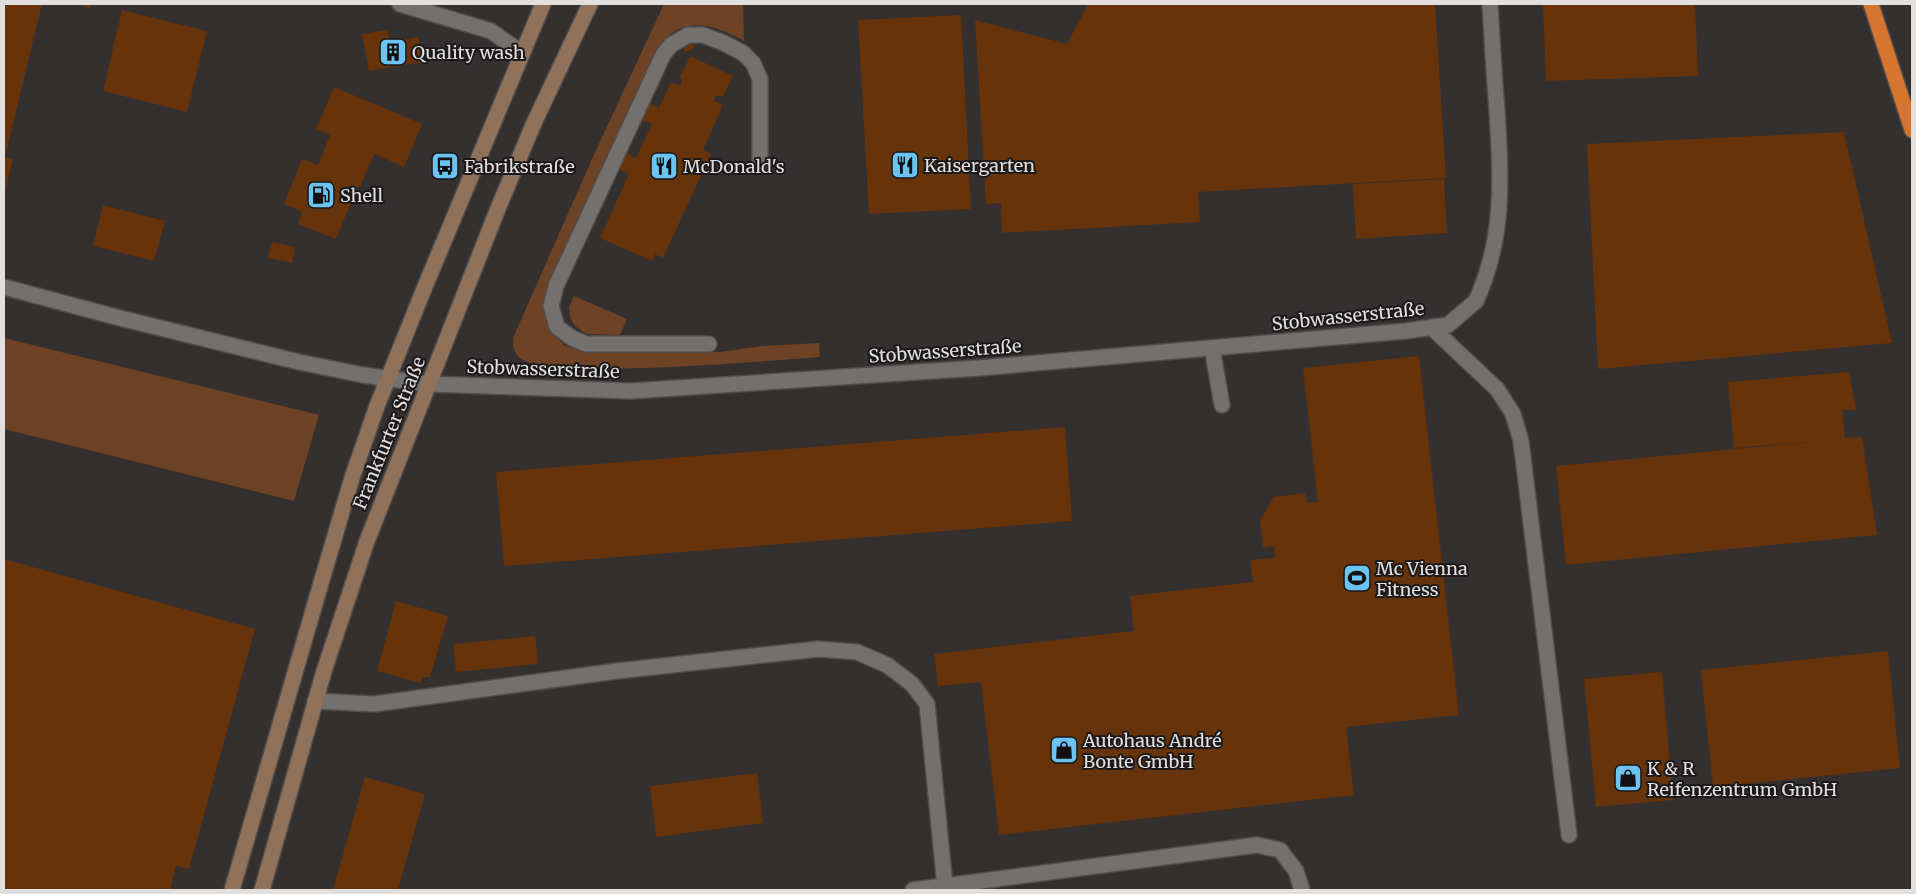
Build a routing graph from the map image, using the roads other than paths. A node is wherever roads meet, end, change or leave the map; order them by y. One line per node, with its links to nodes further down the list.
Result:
1 (400, 4): 6 (street)
2 (543, 4): 6 (main road, Frankfurter Straße)
3 (590, 4): 14 (main road, Frankfurter Straße)
4 (1490, 4): 10 (street, Stobwasserstraße)
5 (1870, 4): 7 (highway)
6 (522, 53): 13 (main road, Frankfurter Straße)
7 (1912, 130)
8 (760, 165): 11 (street)
9 (4, 287): 13 (street)
10 (1431, 327): 12 (street, Stobwasserstraße); 17 (street)
11 (709, 344)
12 (1212, 348): 14 (street, Stobwasserstraße); 15 (street)
13 (387, 378): 14 (street, Stobwasserstraße); 19 (main road, Frankfurter Straße)
14 (428, 384): 16 (main road, Frankfurter Straße)
15 (1222, 405)
16 (315, 701): 18 (street); 20 (main road, Frankfurter Straße)
17 (1569, 835)
18 (945, 886): 21 (street); 22 (street)
19 (232, 890)
20 (262, 890)
21 (913, 890)
22 (1302, 890)

